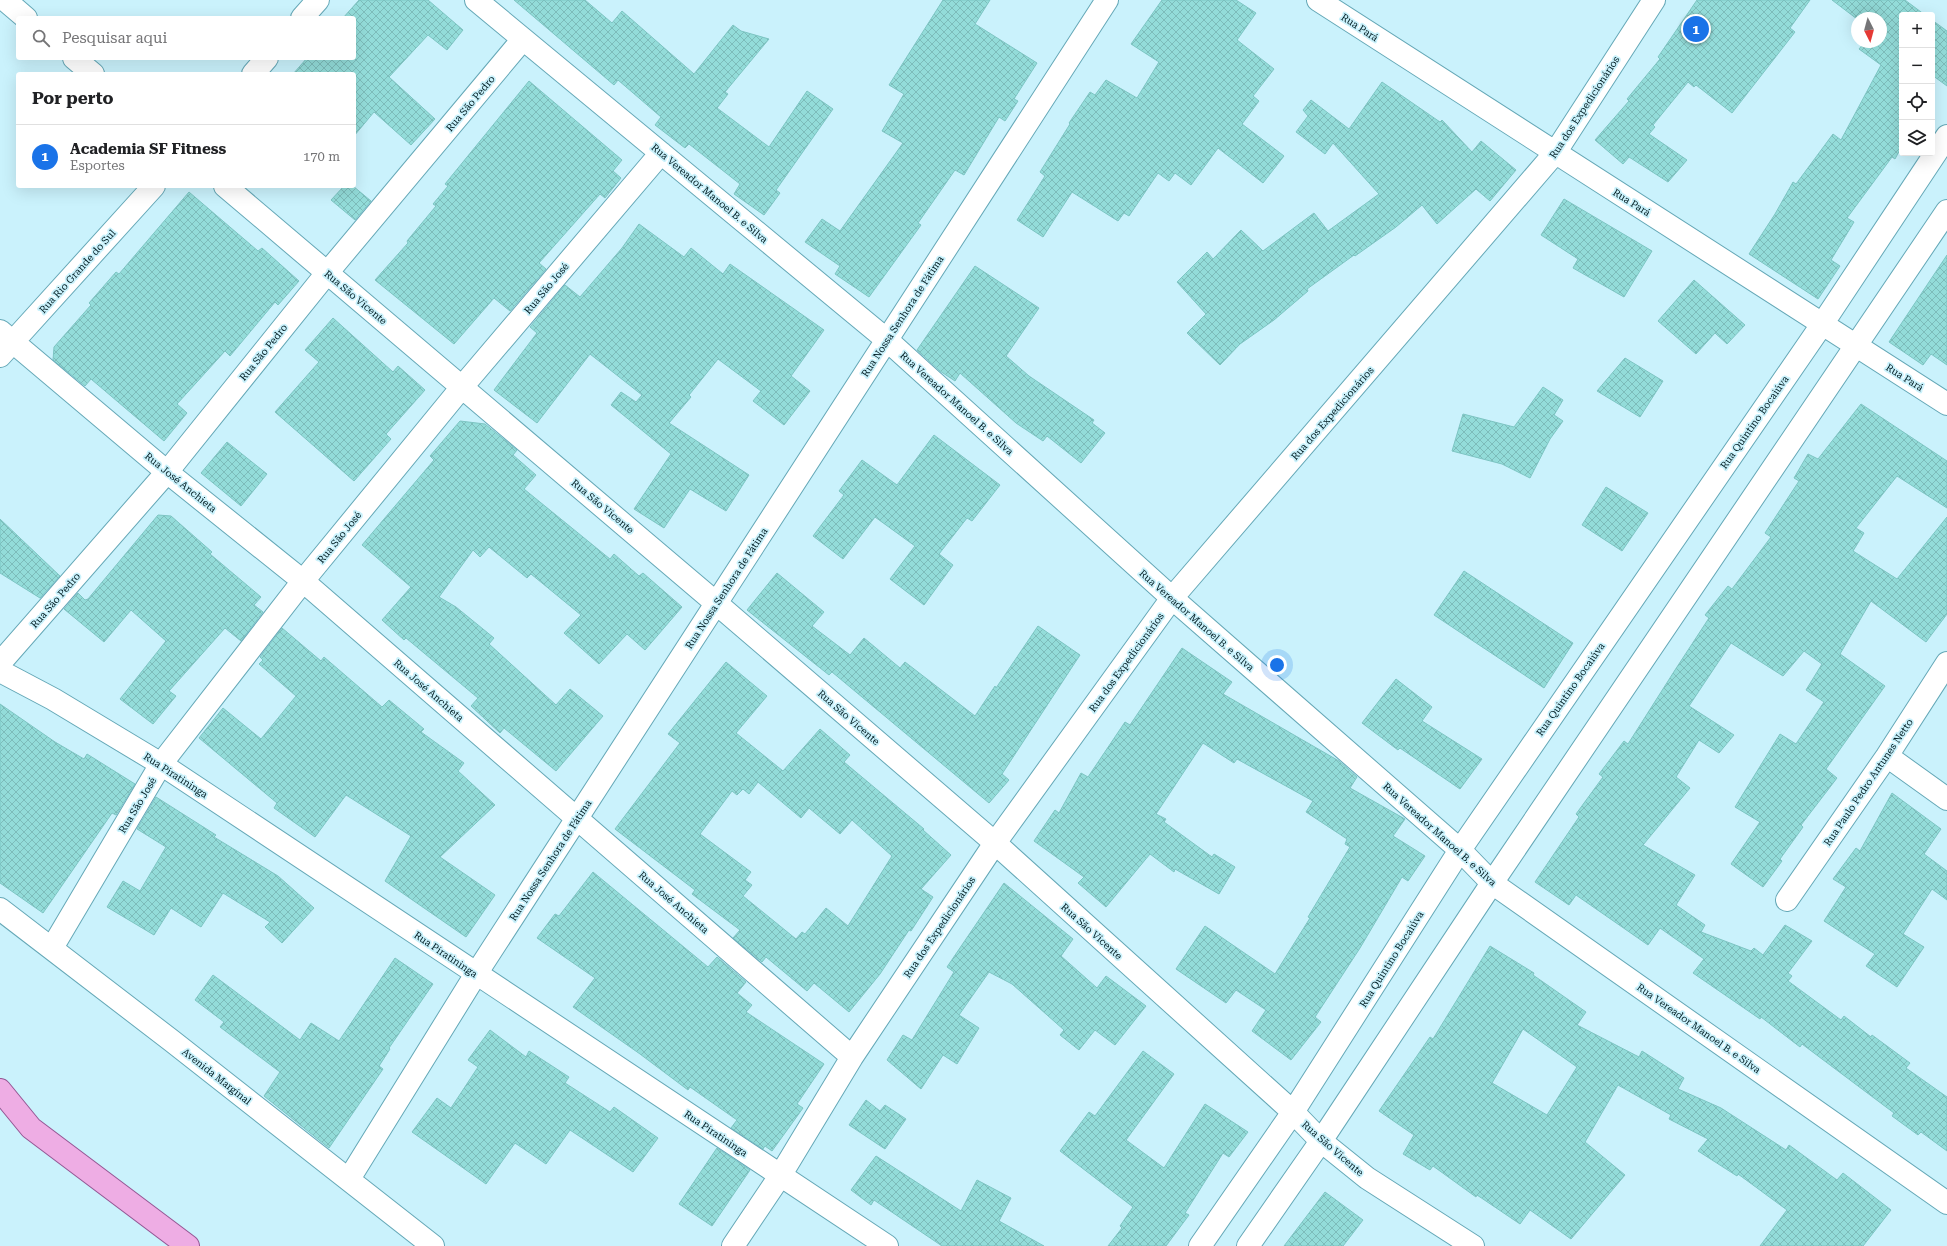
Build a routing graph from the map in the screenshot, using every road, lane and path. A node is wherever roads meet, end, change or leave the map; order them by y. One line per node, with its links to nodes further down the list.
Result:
1 (5, 0): 7 (street)
2 (318, 0): 8 (street)
3 (476, 0): 9 (street, Rua Vereador Manoel B. e Silva)
4 (1107, 0): 22 (street, Rua Nossa Senhora de Fátima)
5 (1318, 0): 16 (street, Rua Pará)
6 (1654, 0): 16 (street, Rua dos Expedicionários)
7 (24, 16)
8 (304, 16)
9 (523, 39): 15 (street, Rua Vereador Manoel B. e Silva); 20 (street, Rua São Pedro)
10 (76, 60): 12 (street)
11 (265, 60): 13 (street)
12 (91, 72)
13 (255, 72)
14 (1947, 136): 21 (street, Rua Quintino Bocaiúva)
15 (662, 153): 22 (street, Rua Vereador Manoel B. e Silva); 25 (street, Rua São José)
16 (1555, 154): 21 (street, Rua Pará); 29 (street, Rua dos Expedicionários)
17 (152, 188): 23 (street, Rua Rio Grande do Sul)
18 (227, 188): 20 (street, Rua São Vicente)
19 (1947, 211): 24 (street)
20 (327, 273): 25 (street, Rua São Vicente); 27 (street, Rua São Pedro)
21 (1823, 322): 24 (street, Rua Pará); 39 (street, Rua Quintino Bocaiúva)
22 (887, 340): 29 (street, Rua Vereador Manoel B. e Silva); 30 (street, Rua Nossa Senhora de Fátima)
23 (4, 343): 27 (street, Rua José Anchieta)
24 (1855, 346): 26 (street, Rua Pará); 40 (street)
25 (462, 387): 28 (street, Rua São José); 30 (street, Rua São Vicente)
26 (1947, 404)
27 (166, 472): 28 (street, Rua José Anchieta); 31 (street, Rua São Pedro)
28 (303, 581): 35 (street, Rua São José); 37 (street, Rua José Anchieta)
29 (1172, 598): 38 (street, Rua dos Expedicionários); 39 (street, Rua Vereador Manoel B. e Silva)
30 (716, 603): 37 (street, Rua Nossa Senhora de Fátima); 38 (street, Rua São Vicente)
31 (0, 663)
32 (1947, 664): 34 (street, Rua Paulo Pedro Antunes Netto)
33 (0, 671): 35 (street, Rua Piratininga)
34 (1887, 756): 36 (street); 41 (street, Rua Paulo Pedro Antunes Netto)
35 (161, 764): 43 (street, Rua São José); 44 (street, Rua Piratininga)
36 (1947, 799)
37 (577, 818): 44 (street, Rua Nossa Senhora de Fátima); 45 (street, Rua José Anchieta)
38 (995, 843): 45 (street, Rua dos Expedicionários); 47 (street, Rua São Vicente)
39 (1460, 850): 40 (street, Rua Vereador Manoel B. e Silva); 47 (street, Rua Quintino Bocaiúva)
40 (1492, 883): 50 (street); 53 (street, Rua Vereador Manoel B. e Silva)
41 (1787, 900)
42 (0, 909): 43 (street, Avenida Marginal)
43 (52, 948): 52 (street, Avenida Marginal)
44 (476, 974): 51 (street, Rua Piratininga); 52 (street, Rua Nossa Senhora de Fátima)
45 (852, 1057): 51 (street, Rua dos Expedicionários)
46 (0, 1090): 49 (main road)
47 (1293, 1112): 50 (street, Rua São Vicente); 58 (street, Rua Quintino Bocaiúva)
48 (0, 1116): 49 (main road)
49 (31, 1128): 54 (main road)
50 (1322, 1141): 59 (street); 60 (street, Rua São Vicente)
51 (780, 1176): 56 (street, Rua dos Expedicionários); 57 (street, Rua Piratininga)
52 (349, 1179): 55 (street, Avenida Marginal)
53 (1947, 1203)
54 (188, 1246)
55 (433, 1246)
56 (733, 1246)
57 (887, 1246)
58 (1200, 1246)
59 (1248, 1246)
60 (1473, 1246)

